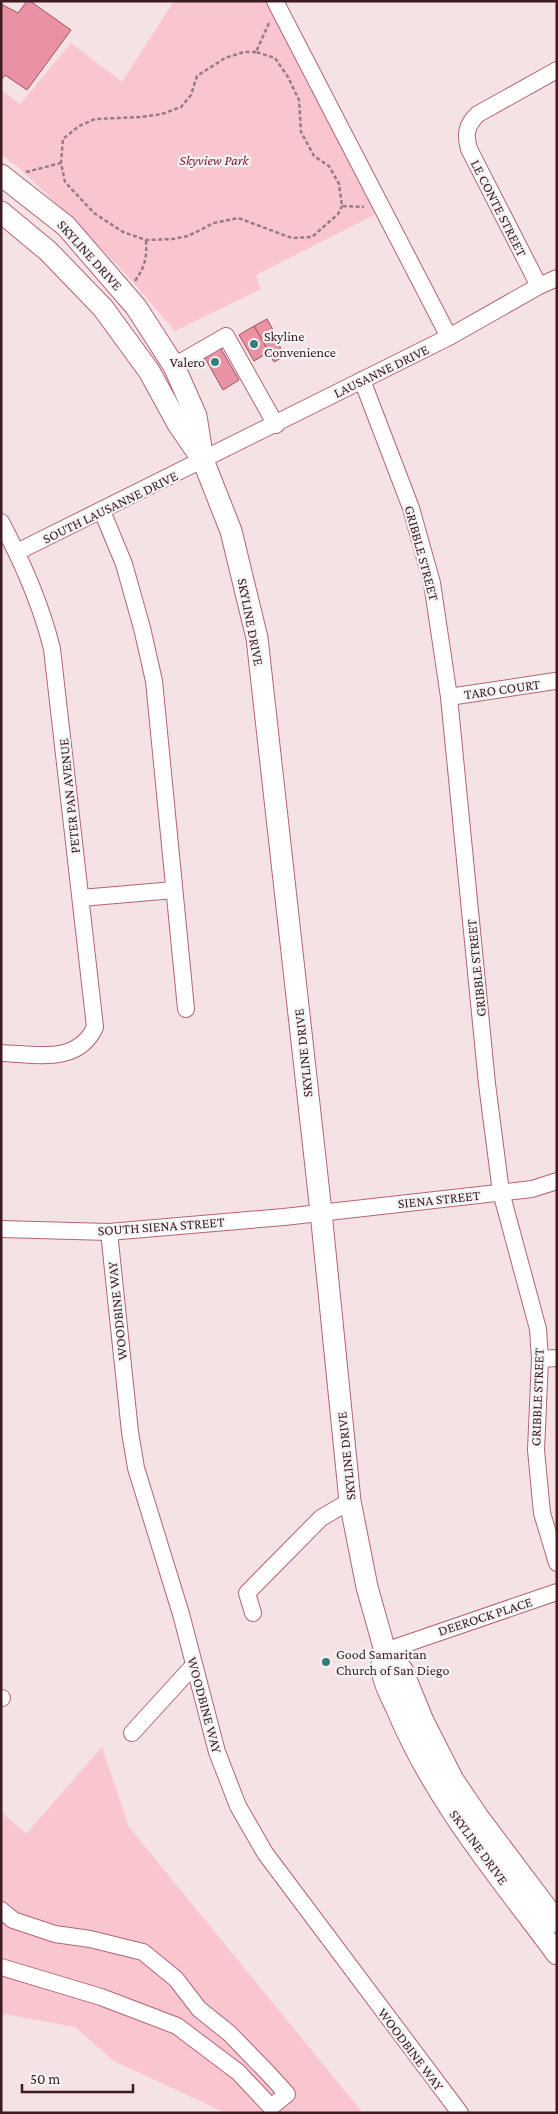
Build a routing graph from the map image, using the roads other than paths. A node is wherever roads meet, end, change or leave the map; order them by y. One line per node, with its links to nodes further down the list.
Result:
1 (278, 7): 7 (street)
2 (557, 70): 6 (street, LE CONTE STREET)
3 (1, 175): 8 (main road, SKYLINE DRIVE)
4 (1, 212): 11 (main road, SKYLINE DRIVE)
5 (557, 278): 6 (street, LAUSANNE DRIVE)
6 (539, 286): 7 (street, LAUSANNE DRIVE)
7 (449, 338): 9 (street, LAUSANNE DRIVE)
8 (174, 366): 10 (street); 11 (main road, SKYLINE DRIVE)
9 (362, 380): 10 (street, LAUSANNE DRIVE); 16 (street, GRIBBLE STREET)
10 (276, 425): 11 (street, LAUSANNE DRIVE)
11 (203, 460): 12 (street, SOUTH LAUSANNE DRIVE); 23 (main road, SKYLINE DRIVE)
12 (102, 511): 14 (street, SOUTH LAUSANNE DRIVE); 17 (street)
13 (1, 522): 14 (street, PETER PAN AVENUE)
14 (17, 552): 18 (street, PETER PAN AVENUE)
15 (554, 681): 16 (street, TARO COURT)
16 (449, 697): 22 (street, GRIBBLE STREET)
17 (174, 890): 18 (street); 19 (street)
18 (81, 898): 20 (street, PETER PAN AVENUE)
19 (186, 1010)
20 (1, 1053)
21 (557, 1181): 22 (street, SIENA STREET)
22 (501, 1192): 23 (street, SIENA STREET); 26 (street, GRIBBLE STREET)
23 (321, 1212): 25 (street, SOUTH SIENA STREET); 27 (main road, SKYLINE DRIVE)
24 (1, 1229): 25 (street, SOUTH SIENA STREET)
25 (109, 1232): 32 (street, WOODBINE WAY)
26 (549, 1359): 28 (street, GRIBBLE STREET)
27 (350, 1501): 30 (street); 31 (main road, SKYLINE DRIVE)
28 (557, 1563)
29 (557, 1592): 31 (street, DEEROCK PLACE)
30 (253, 1613)
31 (385, 1650): 35 (main road, SKYLINE DRIVE); 36 (main road, SKYLINE DRIVE)
32 (194, 1665): 33 (street); 38 (street, WOODBINE WAY)
33 (132, 1733)
34 (1, 1910): 37 (street)
35 (557, 1922)
36 (557, 1954)
37 (1, 1966)
38 (460, 2113)

